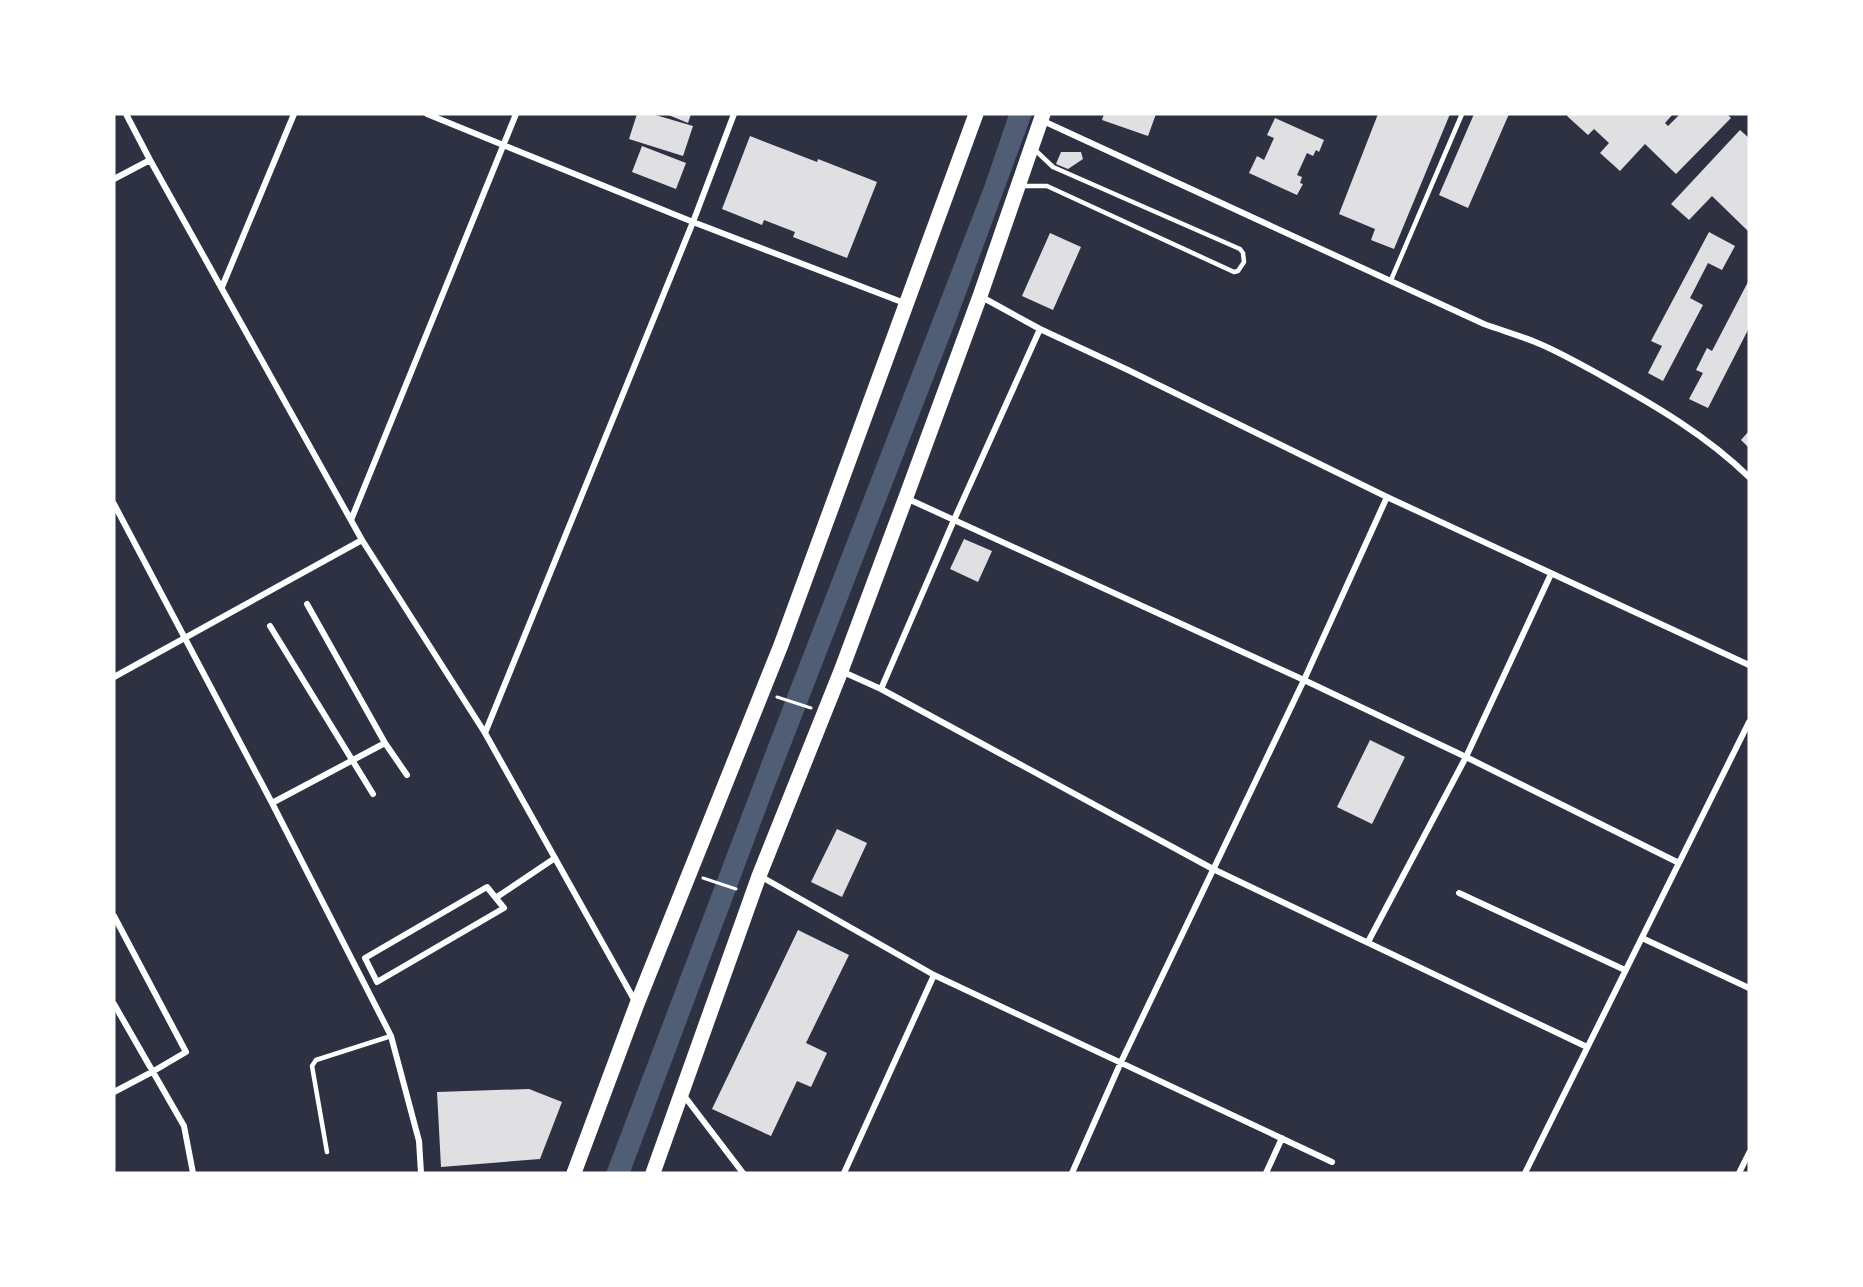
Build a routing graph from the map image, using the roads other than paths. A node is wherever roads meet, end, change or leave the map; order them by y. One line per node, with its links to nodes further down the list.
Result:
1 (126, 114): 11 (street)
2 (294, 114): 16 (street)
3 (427, 114): 9 (street)
4 (516, 114): 9 (street)
5 (734, 114): 14 (street)
6 (976, 114): 18 (main road)
7 (1462, 114): 15 (lane)
8 (1042, 117): 10 (main road); 15 (street)
9 (503, 146): 14 (street); 24 (street)
10 (1032, 146): 13 (main road); 13 (lane)
11 (150, 160): 12 (street); 16 (street)
12 (114, 179)
13 (1018, 186): 17 (main road)
14 (693, 222): 18 (street); 37 (street)
15 (1391, 280): 20 (street)
16 (222, 287): 24 (street)
17 (980, 296): 19 (street); 21 (main road)
18 (908, 304): 57 (main road)
19 (1040, 329): 22 (street); 25 (street)
20 (1749, 477)
21 (906, 497): 25 (street); 32 (main road)
22 (1387, 497): 27 (street); 34 (street)
23 (114, 504): 30 (street)
24 (351, 520): 26 (street)
25 (954, 520): 34 (street); 35 (street)
26 (362, 540): 30 (street); 37 (street)
27 (1551, 574): 31 (street); 39 (street)
28 (307, 604): 38 (street)
29 (270, 626): 40 (street)
30 (184, 638): 33 (street); 43 (street)
31 (1749, 665)
32 (841, 671): 35 (street); 47 (main road)
33 (114, 677)
34 (1304, 680): 39 (street); 46 (street)
35 (881, 689): 46 (street)
36 (1749, 722): 45 (street)
37 (485, 733): 44 (street)
38 (385, 743): 40 (street); 41 (street)
39 (1466, 757): 45 (street); 52 (street)
40 (352, 760): 42 (street); 43 (street)
41 (407, 775)
42 (373, 794)
43 (272, 803): 58 (street)
44 (555, 858): 49 (street); 57 (street)
45 (1679, 863): 51 (street)
46 (1213, 869): 52 (street); 60 (street)
47 (759, 876): 54 (street); 63 (main road)
48 (1459, 893): 53 (street)
49 (497, 897): 49 (street)
50 (114, 916): 61 (street)
51 (1642, 938): 53 (street); 55 (street)
52 (1368, 942): 59 (street)
53 (1625, 970): 59 (street)
54 (934, 975): 60 (street); 73 (street)
55 (1749, 988)
56 (114, 1004): 61 (street)
57 (637, 1004): 70 (main road)
58 (390, 1036): 65 (lane); 69 (street)
59 (1587, 1047): 76 (street)
60 (1121, 1062): 64 (street); 74 (street)
61 (153, 1072): 62 (street); 68 (street)
62 (114, 1092)
63 (682, 1093): 71 (main road); 72 (street)
64 (1282, 1138): 67 (street); 75 (street)
65 (327, 1152)
66 (1749, 1153): 77 (street)
67 (1332, 1162)
68 (193, 1173)
69 (421, 1173)
70 (574, 1173)
71 (653, 1173)
72 (743, 1173)
73 (844, 1173)
74 (1072, 1173)
75 (1266, 1173)
76 (1525, 1173)
77 (1739, 1173)

